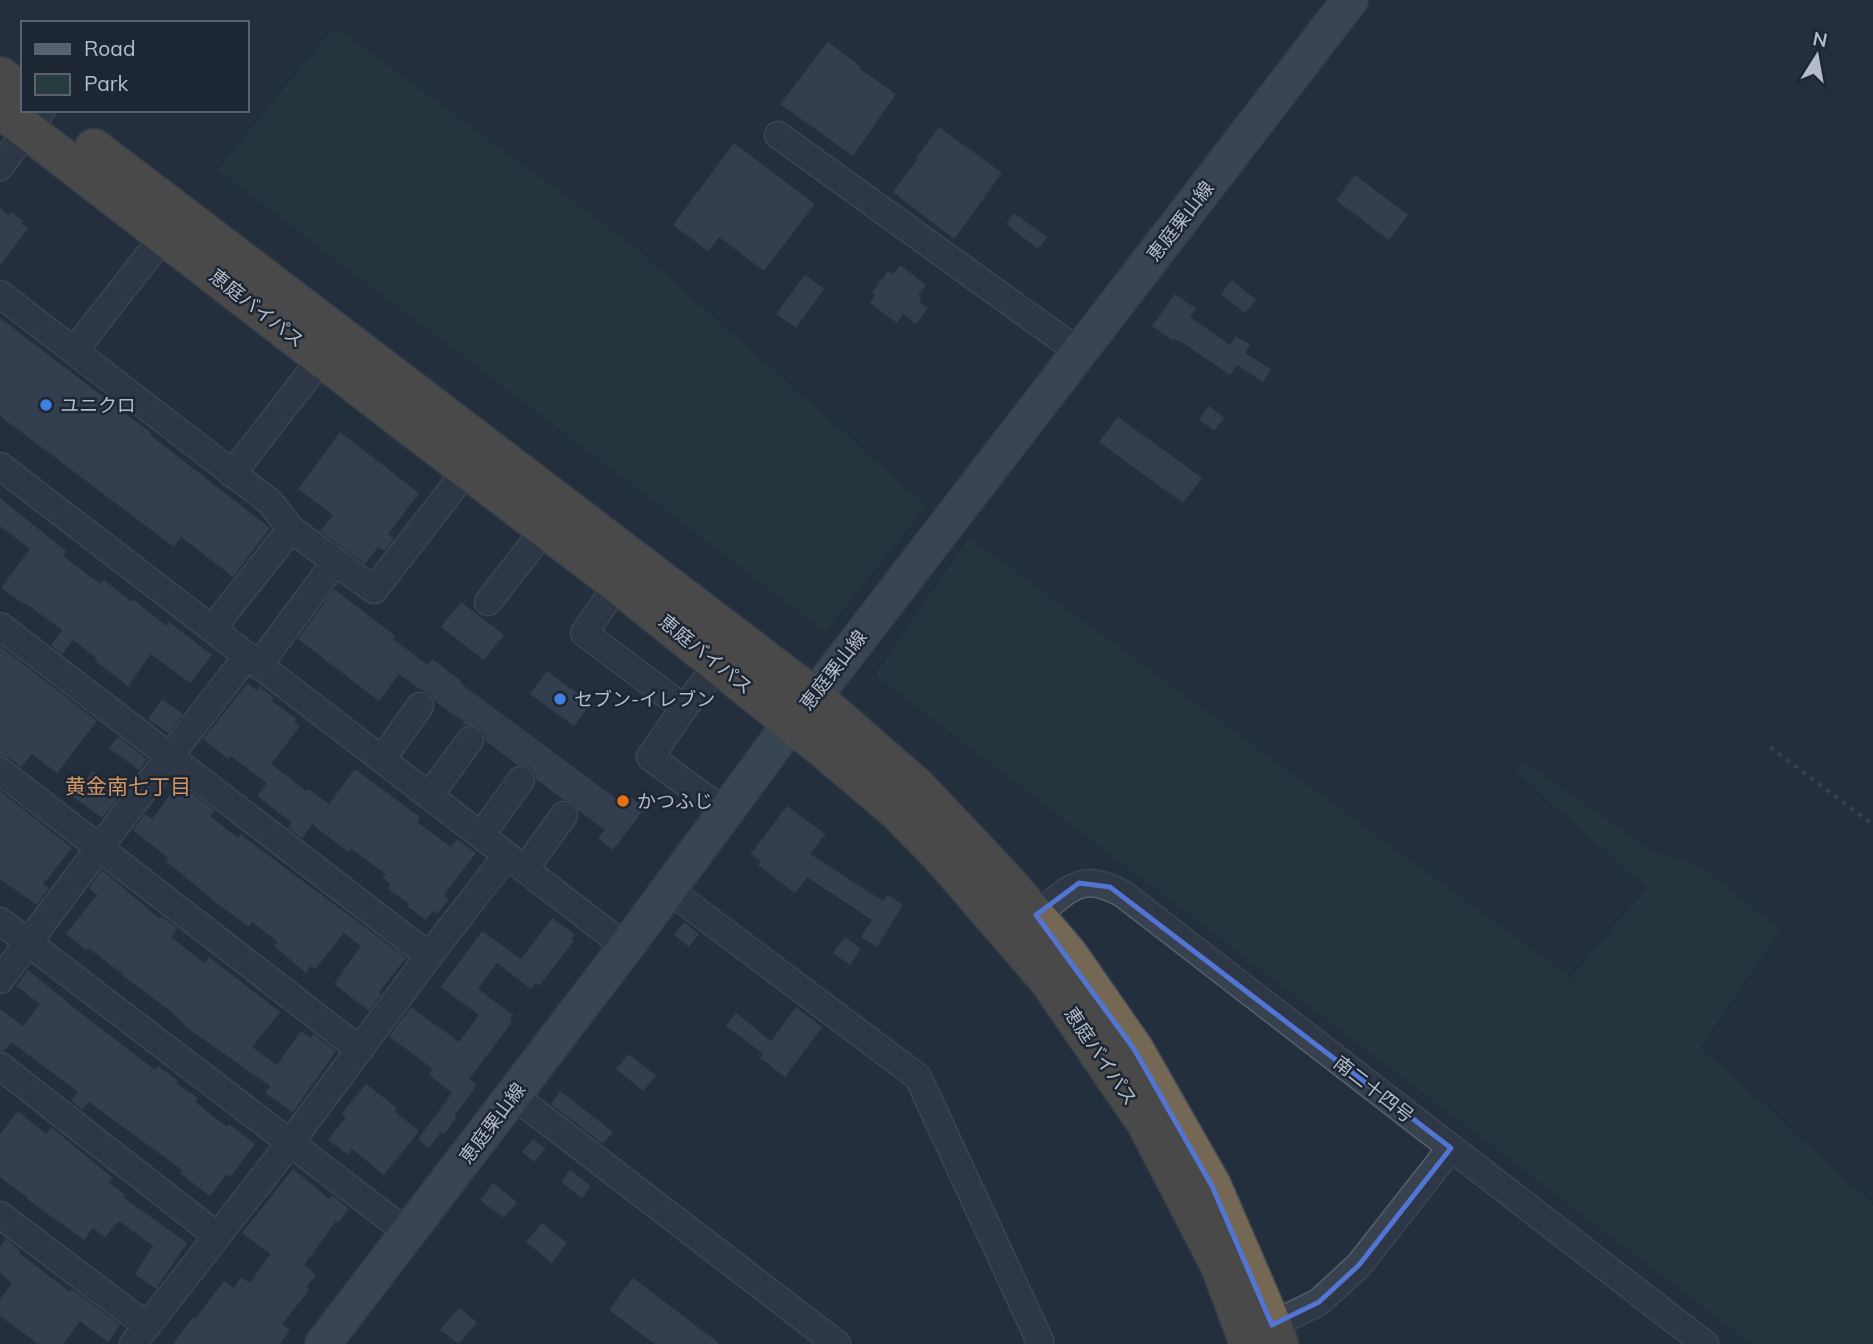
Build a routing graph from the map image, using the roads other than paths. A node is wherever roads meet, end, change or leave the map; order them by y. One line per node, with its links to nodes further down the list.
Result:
1 (1350, 0): 12 (main road, 恵庭栗山線)
2 (0, 76): 3 (highway, 恵庭バイパス)
3 (21, 102)
4 (28, 112): 8 (street)
5 (29, 112): 9 (highway, 恵庭バイパス)
6 (29, 112): 28 (highway, 恵庭バイパス)
7 (778, 135): 12 (street)
8 (0, 167)
9 (164, 236): 11 (street); 13 (highway, 恵庭バイパス)
10 (0, 294): 11 (street)
11 (74, 351): 16 (street)
12 (1079, 352): 28 (main road, 恵庭栗山線)
13 (322, 358): 15 (highway, 恵庭バイパス); 16 (street)
14 (0, 466): 23 (street)
15 (467, 470): 18 (highway, 恵庭バイパス); 19 (street)
16 (232, 474): 17 (street)
17 (291, 529): 19 (street); 23 (street)
18 (545, 529): 20 (highway, 恵庭バイパス); 21 (street)
19 (335, 562): 24 (street)
20 (618, 584): 25 (highway, 恵庭バイパス); 27 (street)
21 (488, 602)
22 (0, 626): 30 (street)
23 (212, 629): 24 (street)
24 (253, 661): 30 (street); 31 (street)
25 (718, 665): 27 (street); 28 (highway, 恵庭バイパス)
26 (420, 706): 31 (street)
27 (684, 708): 35 (street)
28 (802, 710): 35 (main road, 恵庭栗山線); 41 (highway, 恵庭バイパス); 56 (highway, 恵庭バイパス)
29 (470, 740): 34 (street)
30 (170, 756): 38 (street); 45 (street)
31 (382, 760): 34 (street)
32 (0, 771): 38 (street)
33 (521, 780): 37 (street)
34 (429, 796): 37 (street)
35 (725, 812): 40 (main road, 恵庭栗山線)
36 (564, 815): 39 (street)
37 (481, 835): 39 (street)
38 (99, 848): 43 (street); 47 (street)
39 (516, 862): 44 (street); 45 (street)
40 (668, 890): 44 (main road, 恵庭栗山線); 59 (street)
41 (1036, 915): 51 (street, 南二十四号); 56 (highway, 恵庭バイパス)
42 (0, 921): 43 (street)
43 (29, 943): 46 (street); 50 (street)
44 (626, 947): 49 (main road, 恵庭栗山線)
45 (429, 956): 47 (street)
46 (0, 980)
47 (360, 1050): 50 (street)
48 (0, 1066): 54 (street)
49 (513, 1095): 53 (main road, 恵庭栗山線); 58 (street)
50 (290, 1143): 53 (street); 54 (street)
51 (1451, 1148): 56 (street); 60 (street, 南二十四号)
52 (0, 1215): 55 (street)
53 (408, 1233): 57 (main road, 恵庭栗山線)
54 (216, 1235): 55 (street)
55 (140, 1335)
56 (1267, 1338)
57 (323, 1344)
58 (837, 1344)
59 (1038, 1344)
60 (1705, 1344)

